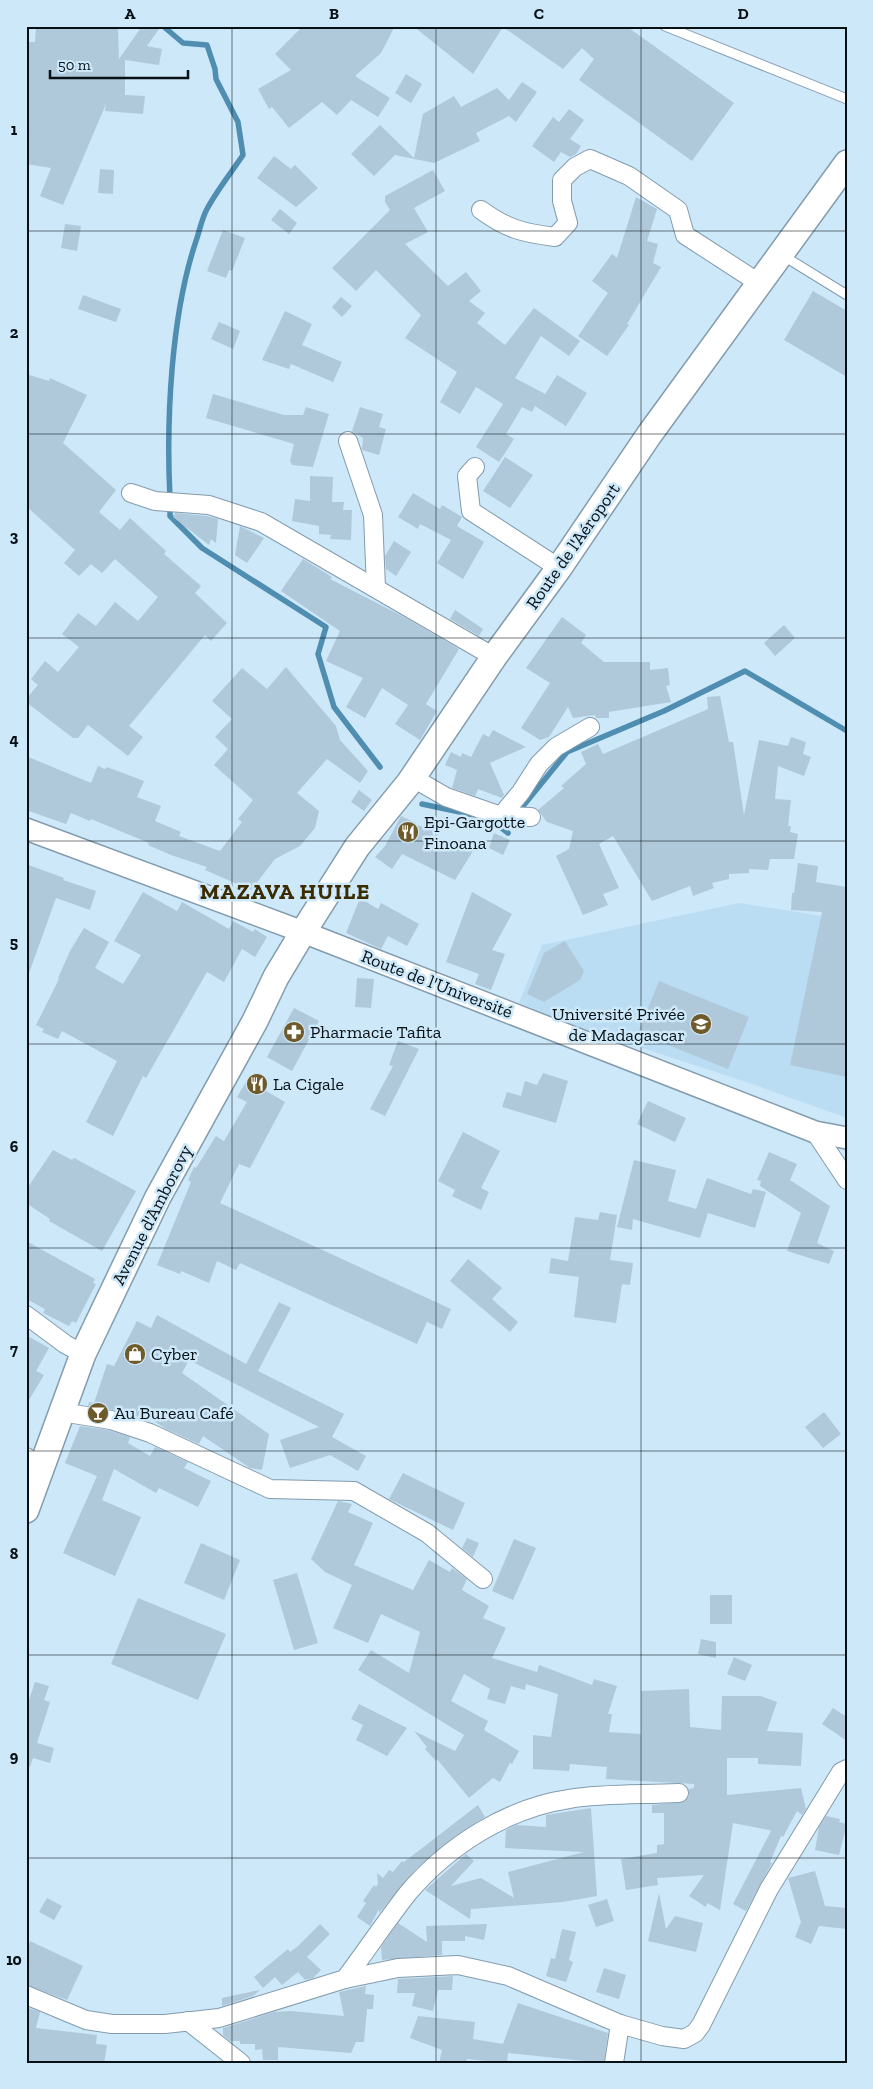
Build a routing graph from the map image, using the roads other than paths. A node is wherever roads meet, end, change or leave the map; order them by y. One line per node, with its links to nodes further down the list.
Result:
1 (665, 26): 2 (lane)
2 (847, 99)
3 (847, 163): 5 (main road, Route de l'Aéroport)
4 (480, 210): 6 (street)
5 (780, 254): 6 (main road, Route de l'Aéroport); 7 (lane)
6 (759, 283): 11 (main road, Route de l'Aéroport)
7 (847, 295)
8 (348, 441): 12 (street)
9 (475, 467): 11 (street)
10 (131, 493): 12 (street)
11 (559, 568): 13 (main road, Route de l'Aéroport)
12 (376, 588): 13 (street)
13 (494, 657): 15 (main road, Route de l'Aéroport)
14 (590, 727): 16 (street)
15 (412, 778): 16 (street); 19 (main road, Route de l'Aéroport)
16 (501, 816): 17 (street)
17 (531, 817)
18 (26, 829): 19 (street, Route de l'Université)
19 (302, 932): 20 (street, Route de l'Université); 24 (main road, Avenue d'Amborovy)
20 (815, 1132): 21 (street, Route de l'Université); 22 (street)
21 (847, 1138)
22 (847, 1180)
23 (26, 1315): 24 (street)
24 (83, 1354): 25 (main road, Avenue d'Amborovy)
25 (61, 1412): 26 (main road, Avenue d'Amborovy); 28 (street)
26 (34, 1462): 27 (main road, Avenue d'Amborovy)
27 (26, 1510)
28 (483, 1579)
29 (847, 1769): 34 (street)
30 (679, 1793): 31 (street)
31 (345, 1979): 33 (street); 34 (street)
32 (26, 1995): 33 (street)
33 (188, 2021): 35 (street)
34 (620, 2024): 36 (street)
35 (242, 2063)
36 (614, 2063)

